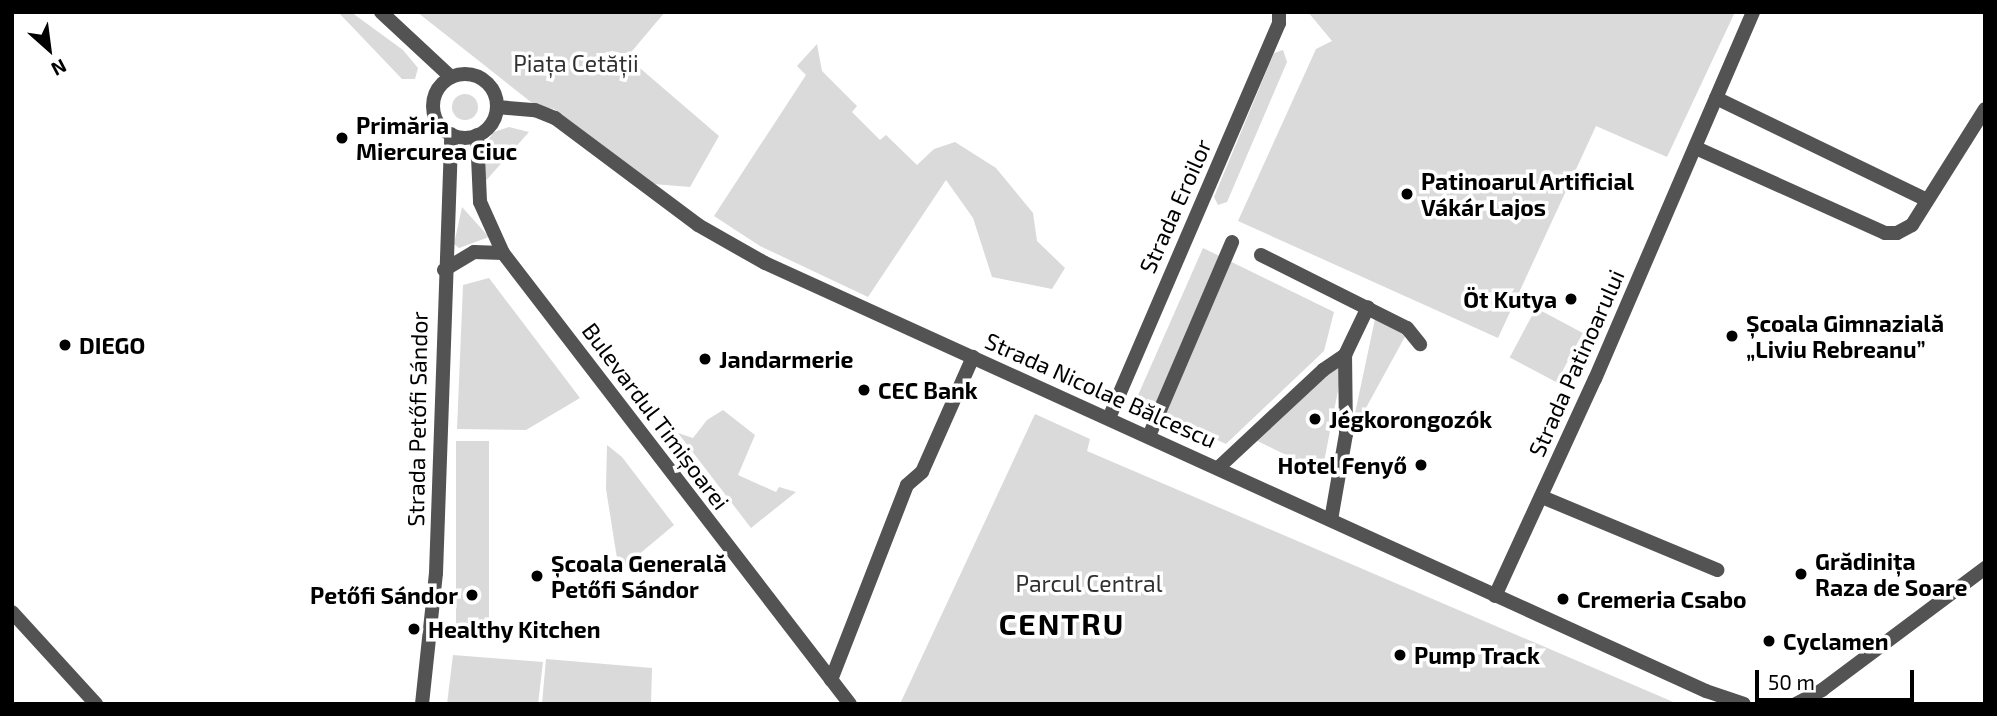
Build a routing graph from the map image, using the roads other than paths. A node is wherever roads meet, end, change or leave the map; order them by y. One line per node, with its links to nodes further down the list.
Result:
1 (381, 12): 4 (street)
2 (1753, 12): 5 (street, Strada Patinoarului)
3 (1279, 17): 20 (street, Strada Eroilor)
4 (451, 77): 6 (street); 8 (street)
5 (1716, 97): 10 (street, Strada Patinoarului); 11 (street)
6 (497, 107): 9 (street); 19 (street, Strada Nicolae Bălcescu)
7 (1985, 109): 11 (street)
8 (451, 134): 9 (street); 15 (street, Strada Petőfi Sándor)
9 (477, 135): 13 (street, Bulevardul Timișoarei)
10 (1696, 148): 11 (street); 23 (street, Strada Patinoarului)
11 (1927, 200)
12 (1232, 242): 21 (street)
13 (503, 253): 15 (street); 29 (street, Bulevardul Timișoarei)
14 (1261, 255): 16 (street)
15 (444, 270): 33 (street, Strada Petőfi Sándor)
16 (1368, 307): 17 (street); 18 (street)
17 (1420, 344)
18 (1345, 355): 22 (street); 24 (street)
19 (973, 357): 20 (street, Strada Nicolae Bălcescu); 29 (street)
20 (1110, 418): 21 (street, Strada Nicolae Bălcescu)
21 (1149, 436): 22 (street, Strada Nicolae Bălcescu)
22 (1218, 468): 24 (street, Strada Nicolae Bălcescu)
23 (1542, 497): 26 (street); 27 (street, Strada Patinoarului)
24 (1331, 520): 27 (street, Strada Nicolae Bălcescu)
25 (1985, 568): 31 (street)
26 (1717, 570)
27 (1495, 596): 30 (street, Strada Nicolae Bălcescu)
28 (12, 612): 32 (street)
29 (831, 680): 34 (street, Bulevardul Timișoarei)
30 (1706, 691): 35 (street); 36 (street, Strada Nicolae Bălcescu)
31 (1819, 697): 37 (street)
32 (96, 704)
33 (422, 704)
34 (850, 704)
35 (1715, 704)
36 (1744, 704)
37 (1796, 704)

